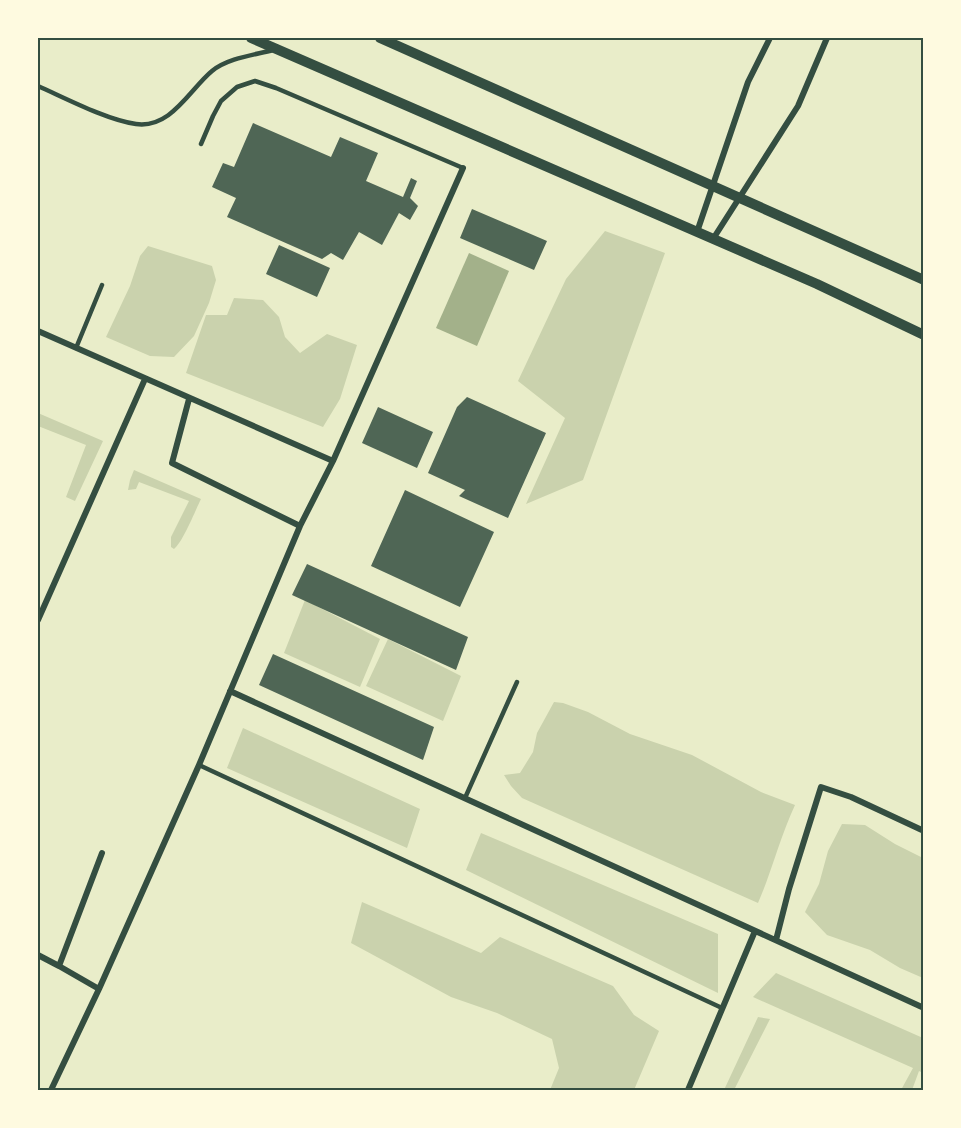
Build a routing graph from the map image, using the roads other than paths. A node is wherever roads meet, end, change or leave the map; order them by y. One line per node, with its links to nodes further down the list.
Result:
1 (251, 38): 5 (street)
2 (380, 38): 9 (street)
3 (770, 38): 9 (street)
4 (827, 38): 10 (street)
5 (277, 49): 6 (lane); 11 (street)
6 (38, 86)
7 (201, 144): 8 (lane)
8 (463, 168): 20 (street)
9 (713, 185): 10 (street); 11 (street)
10 (740, 197): 12 (street); 13 (street)
11 (696, 232): 12 (street)
12 (712, 239): 16 (street)
13 (924, 280)
14 (102, 285): 17 (lane)
15 (38, 332): 17 (street)
16 (924, 335)
17 (76, 348): 18 (street)
18 (145, 379): 19 (street); 22 (street)
19 (189, 399): 20 (street); 21 (street)
20 (333, 461): 21 (street)
21 (300, 526): 24 (street)
22 (38, 620)
23 (516, 682): 26 (lane)
24 (231, 691): 25 (street); 26 (street)
25 (199, 765): 33 (street); 34 (lane)
26 (465, 798): 29 (street)
27 (924, 831): 30 (street)
28 (102, 852): 32 (street)
29 (755, 931): 30 (street); 34 (street)
30 (776, 940): 35 (street)
31 (38, 955): 32 (street)
32 (59, 966): 33 (street)
33 (99, 989): 36 (street)
34 (722, 1008): 37 (street)
35 (924, 1008)
36 (51, 1090)
37 (688, 1090)

